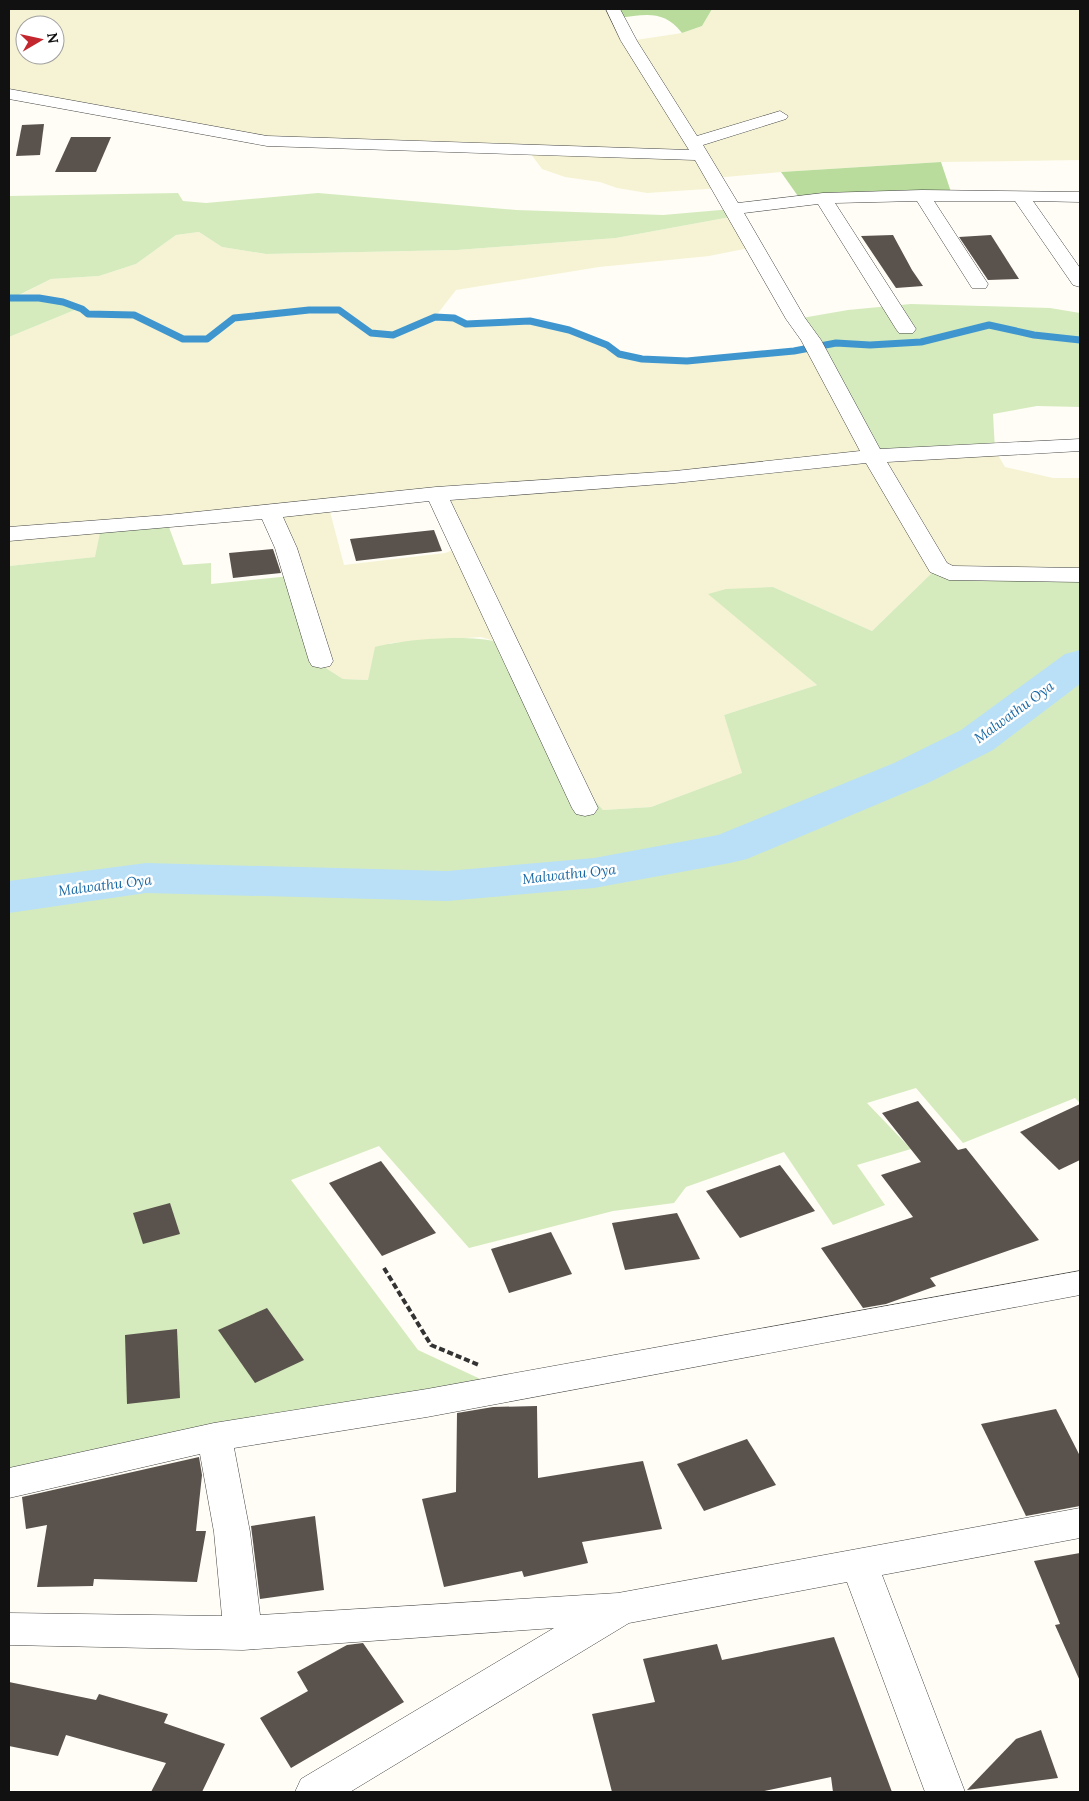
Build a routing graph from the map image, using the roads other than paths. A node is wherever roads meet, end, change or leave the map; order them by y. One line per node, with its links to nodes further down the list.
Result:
1 (613, 9): 4 (street)
2 (9, 94): 4 (street)
3 (780, 116): 4 (street)
4 (696, 149): 9 (street)
5 (922, 195): 6 (street); 8 (street); 11 (street)
6 (1020, 197): 7 (street); 10 (street)
7 (1080, 197)
8 (823, 198): 9 (street); 12 (street)
9 (732, 209): 14 (street)
10 (1080, 281)
11 (979, 284)
12 (906, 329)
13 (1080, 445): 14 (street)
14 (872, 456): 15 (street); 18 (street)
15 (436, 494): 16 (street); 20 (street)
16 (269, 510): 17 (street); 19 (street)
17 (9, 534)
18 (1080, 575)
19 (321, 661)
20 (584, 808)
21 (1080, 1283): 22 (street)
22 (214, 1437): 23 (street); 28 (street)
23 (9, 1484)
24 (1080, 1523): 25 (street)
25 (859, 1564): 26 (street); 30 (street)
26 (621, 1608): 28 (street); 29 (street)
27 (9, 1629): 28 (street)
28 (243, 1634)
29 (315, 1792)
30 (946, 1792)

